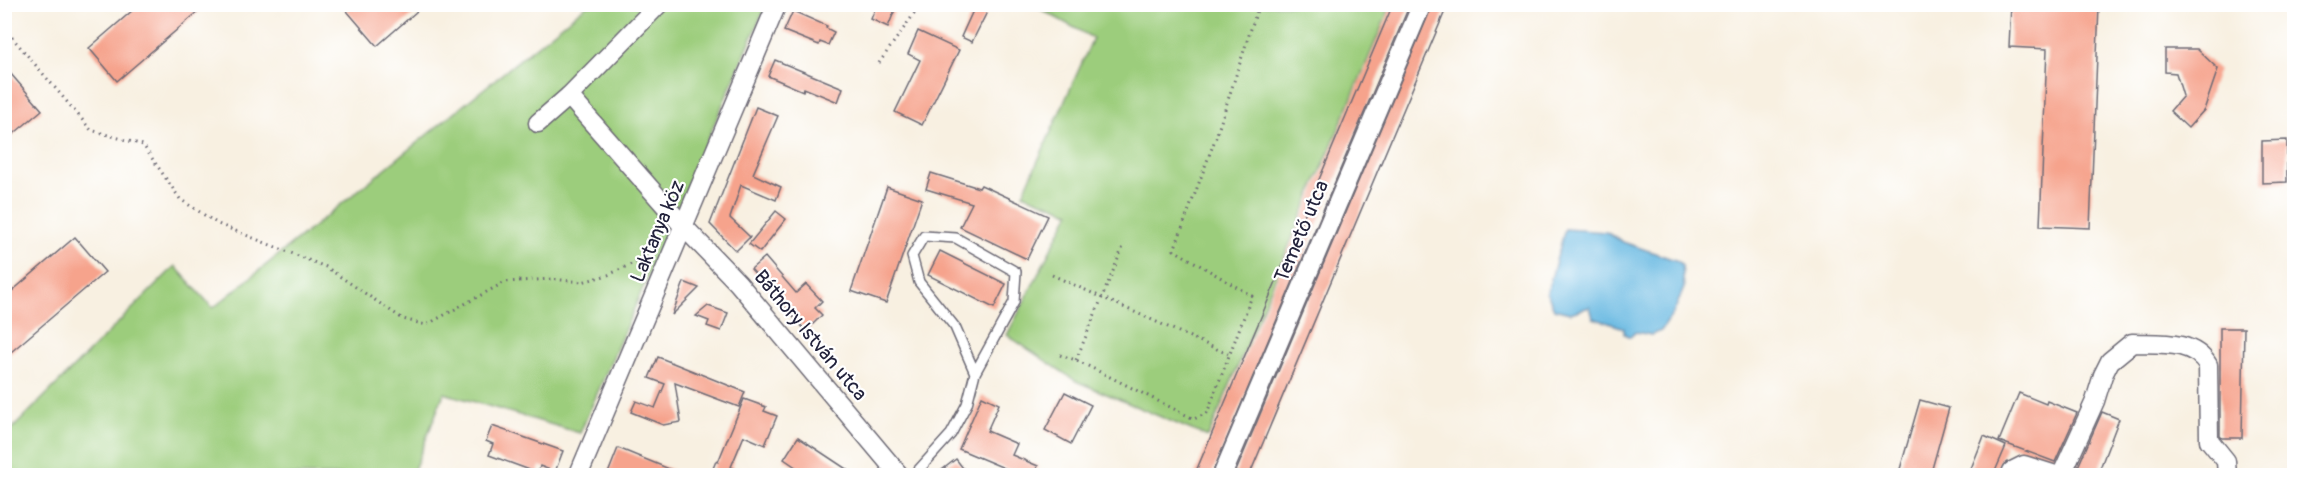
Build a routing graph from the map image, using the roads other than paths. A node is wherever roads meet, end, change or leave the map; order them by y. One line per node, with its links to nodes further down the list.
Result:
1 (659, 4): 4 (street)
2 (777, 4): 6 (street, Laktanya köz)
3 (1422, 4): 11 (street, Temető utca)
4 (569, 96): 5 (street); 6 (street, Báthory István utca)
5 (538, 123)
6 (680, 235): 8 (street, Laktanya köz); 9 (street, Báthory István utca)
7 (975, 373): 7 (lane); 10 (lane)
8 (578, 476)
9 (900, 476)
10 (913, 476)
11 (1222, 476)
12 (2010, 476): 13 (street)
13 (2060, 476): 14 (street)
14 (2228, 476)

